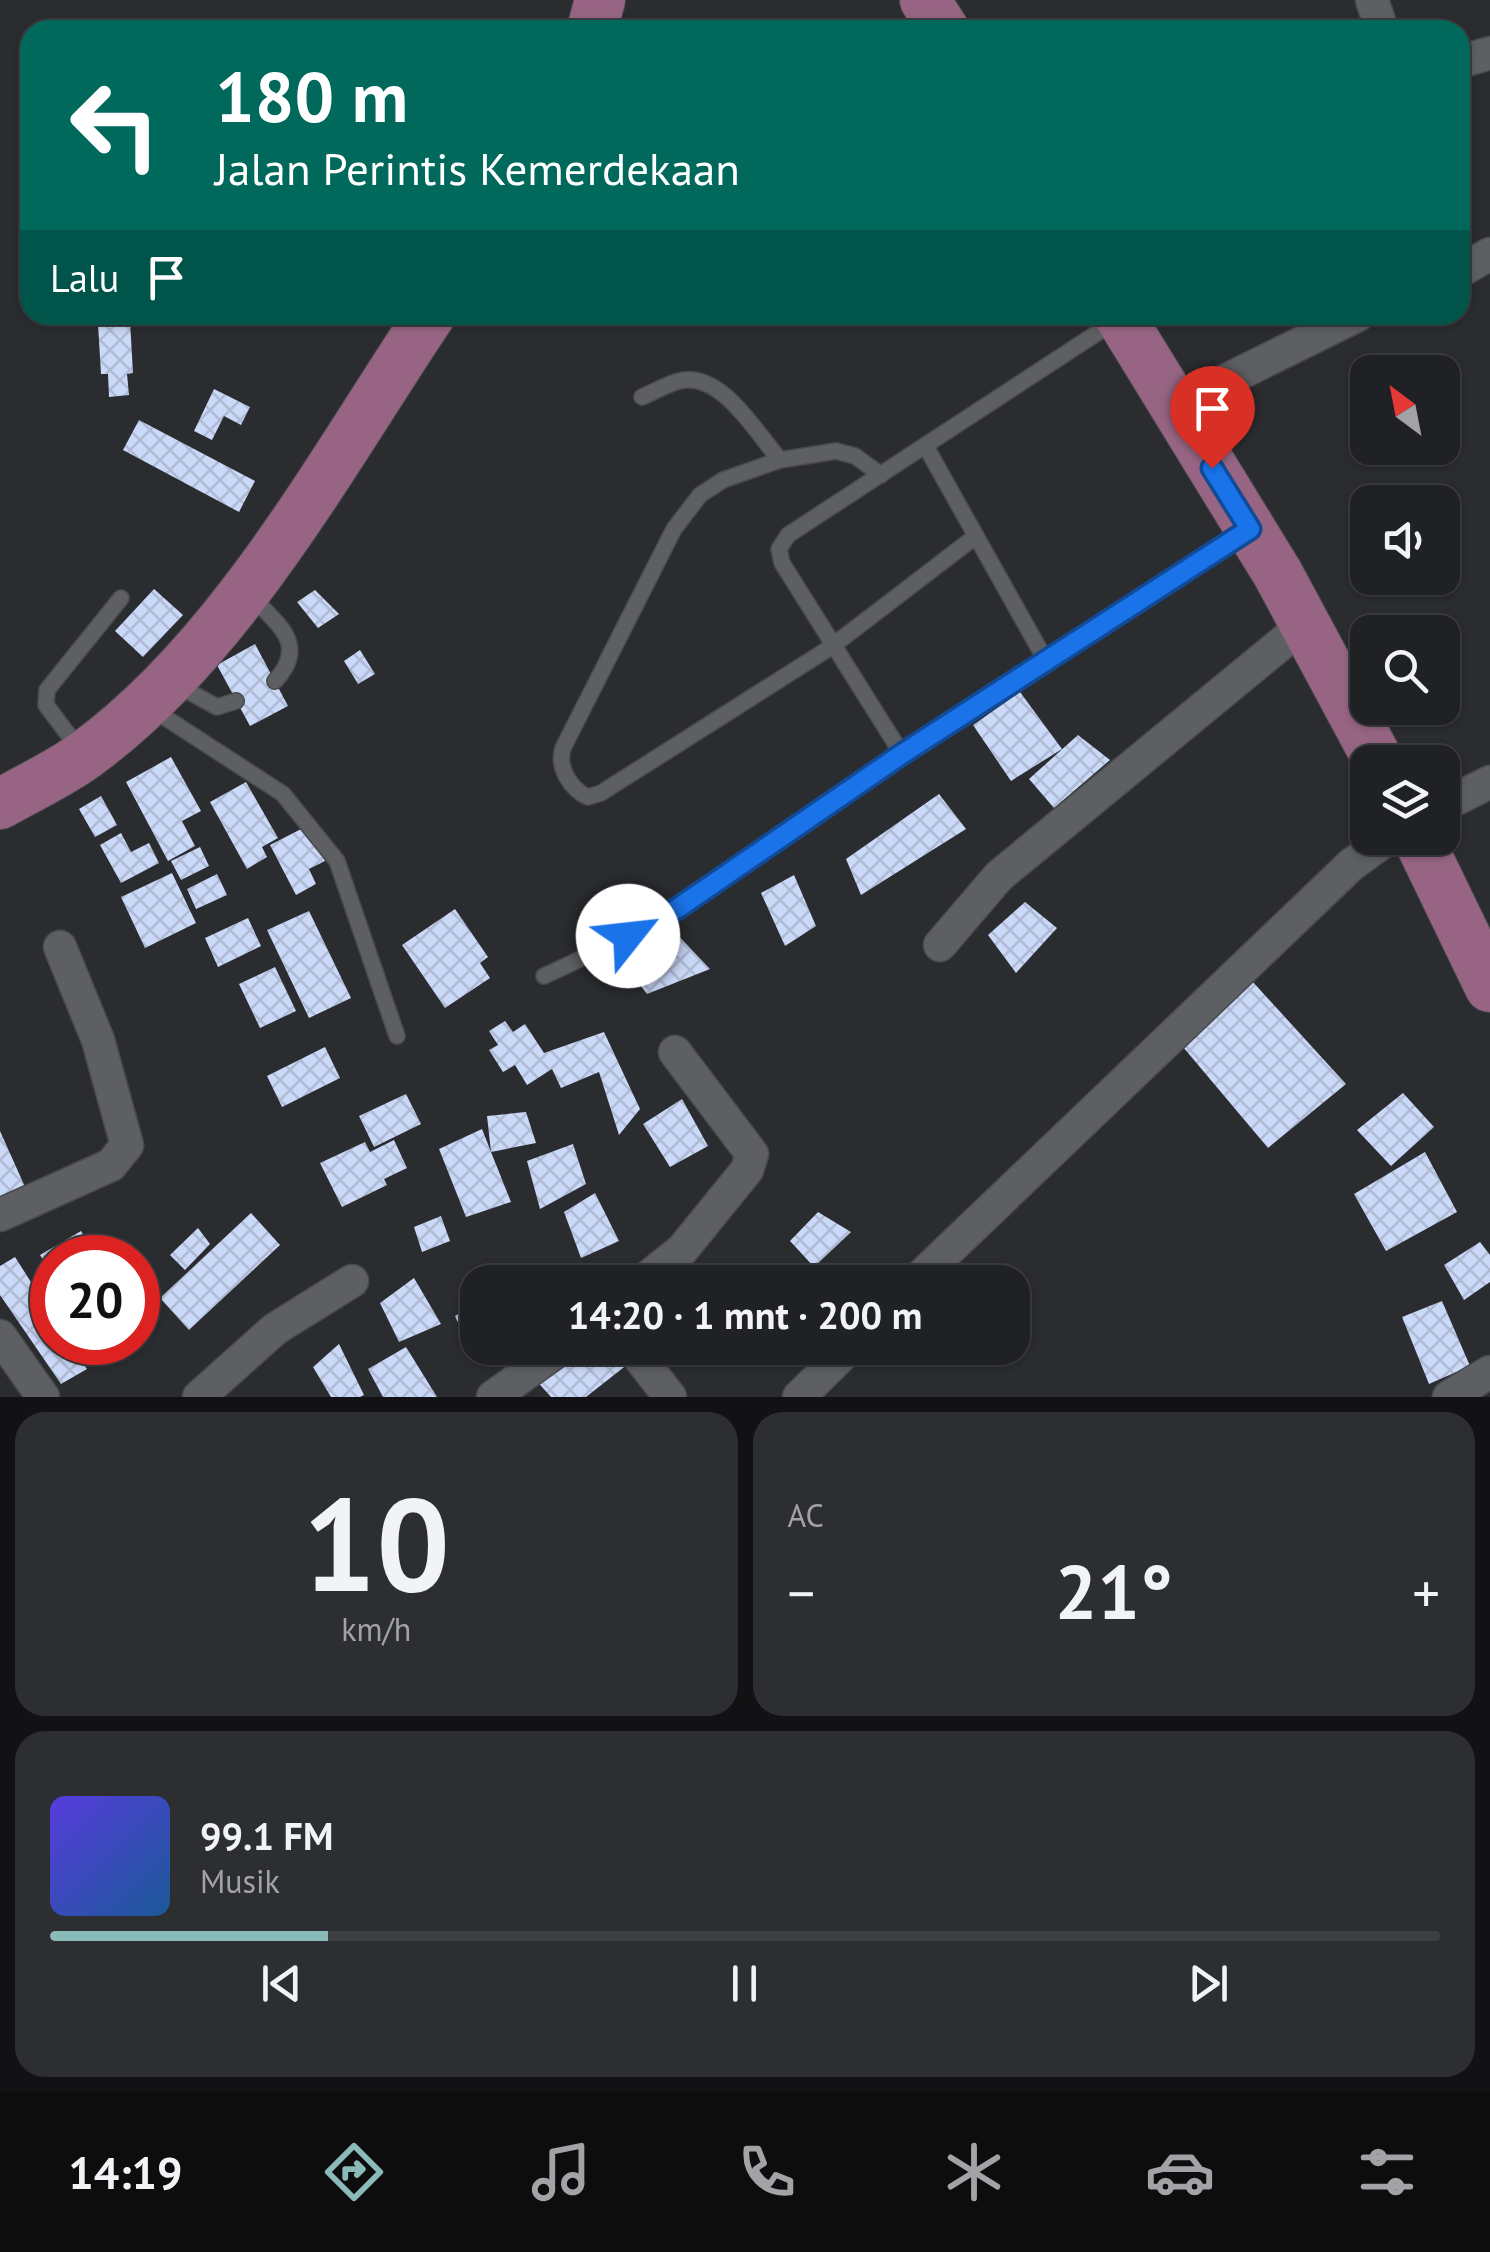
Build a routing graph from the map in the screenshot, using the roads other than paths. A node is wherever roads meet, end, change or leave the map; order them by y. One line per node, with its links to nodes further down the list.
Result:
1 (423, 325): 12 (main road)
2 (1106, 325): 7 (lane)
3 (1124, 325): 6 (main road)
4 (1338, 325): 6 (street)
5 (642, 397): 8 (lane)
6 (1174, 406): 10 (main road)
7 (926, 445): 9 (lane); 11 (lane)
8 (780, 460): 9 (lane); 15 (lane)
9 (880, 475): 15 (lane)
10 (1250, 529): 14 (main road); 16 (lane)
11 (976, 536): 15 (lane); 16 (lane)
12 (248, 592): 17 (lane); 18 (main road)
13 (121, 598): 22 (lane)
14 (1304, 624): 20 (main road); 28 (street)
15 (832, 646): 21 (lane)
16 (1046, 661): 21 (lane)
17 (275, 681)
18 (157, 692): 19 (lane); 22 (main road); 32 (lane)
19 (236, 701)
20 (1370, 745)
21 (902, 754): 30 (lane)
22 (84, 756): 25 (main road)
23 (1490, 782): 24 (street)
24 (1460, 797)
25 (0, 804)
26 (1364, 855): 36 (street)
27 (1426, 855): 31 (main road)
28 (940, 945)
29 (60, 947): 34 (street)
30 (544, 976)
31 (1490, 987)
32 (397, 1036)
33 (675, 1052): 35 (street)
34 (0, 1216)
35 (663, 1265)
36 (933, 1265)
37 (352, 1280): 45 (street)
38 (0, 1336): 44 (street)
39 (544, 1365): 43 (street)
40 (645, 1365): 46 (street)
41 (832, 1365): 47 (street)
42 (1490, 1372): 48 (street)
43 (517, 1391)
44 (44, 1397)
45 (199, 1397)
46 (670, 1397)
47 (799, 1397)
48 (1448, 1397)

